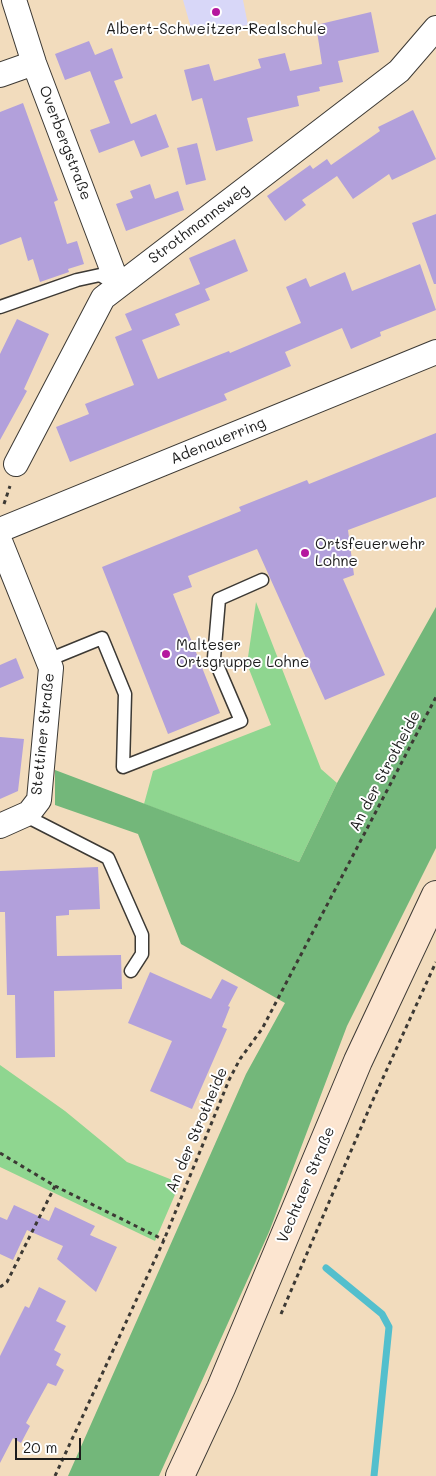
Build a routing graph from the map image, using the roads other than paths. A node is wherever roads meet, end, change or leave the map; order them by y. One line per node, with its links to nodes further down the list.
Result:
1 (14, 0): 3 (street, Overbergstraße)
2 (436, 28): 5 (street, Strothmannsweg)
3 (34, 63): 4 (street); 5 (street, Overbergstraße)
4 (0, 75)
5 (118, 286): 6 (lane); 8 (street, Strothmannsweg)
6 (0, 307)
7 (436, 352): 9 (street, Adenauerring)
8 (16, 464)
9 (1, 520)
10 (0, 541): 12 (street, Stettiner Straße)
11 (262, 580): 12 (lane)
12 (48, 660): 13 (street, Stettiner Straße)
13 (24, 815): 14 (street, Stettiner Straße); 16 (lane)
14 (0, 826)
15 (436, 895): 17 (main road, Vechtaer Straße)
16 (132, 971)
17 (180, 1476)

